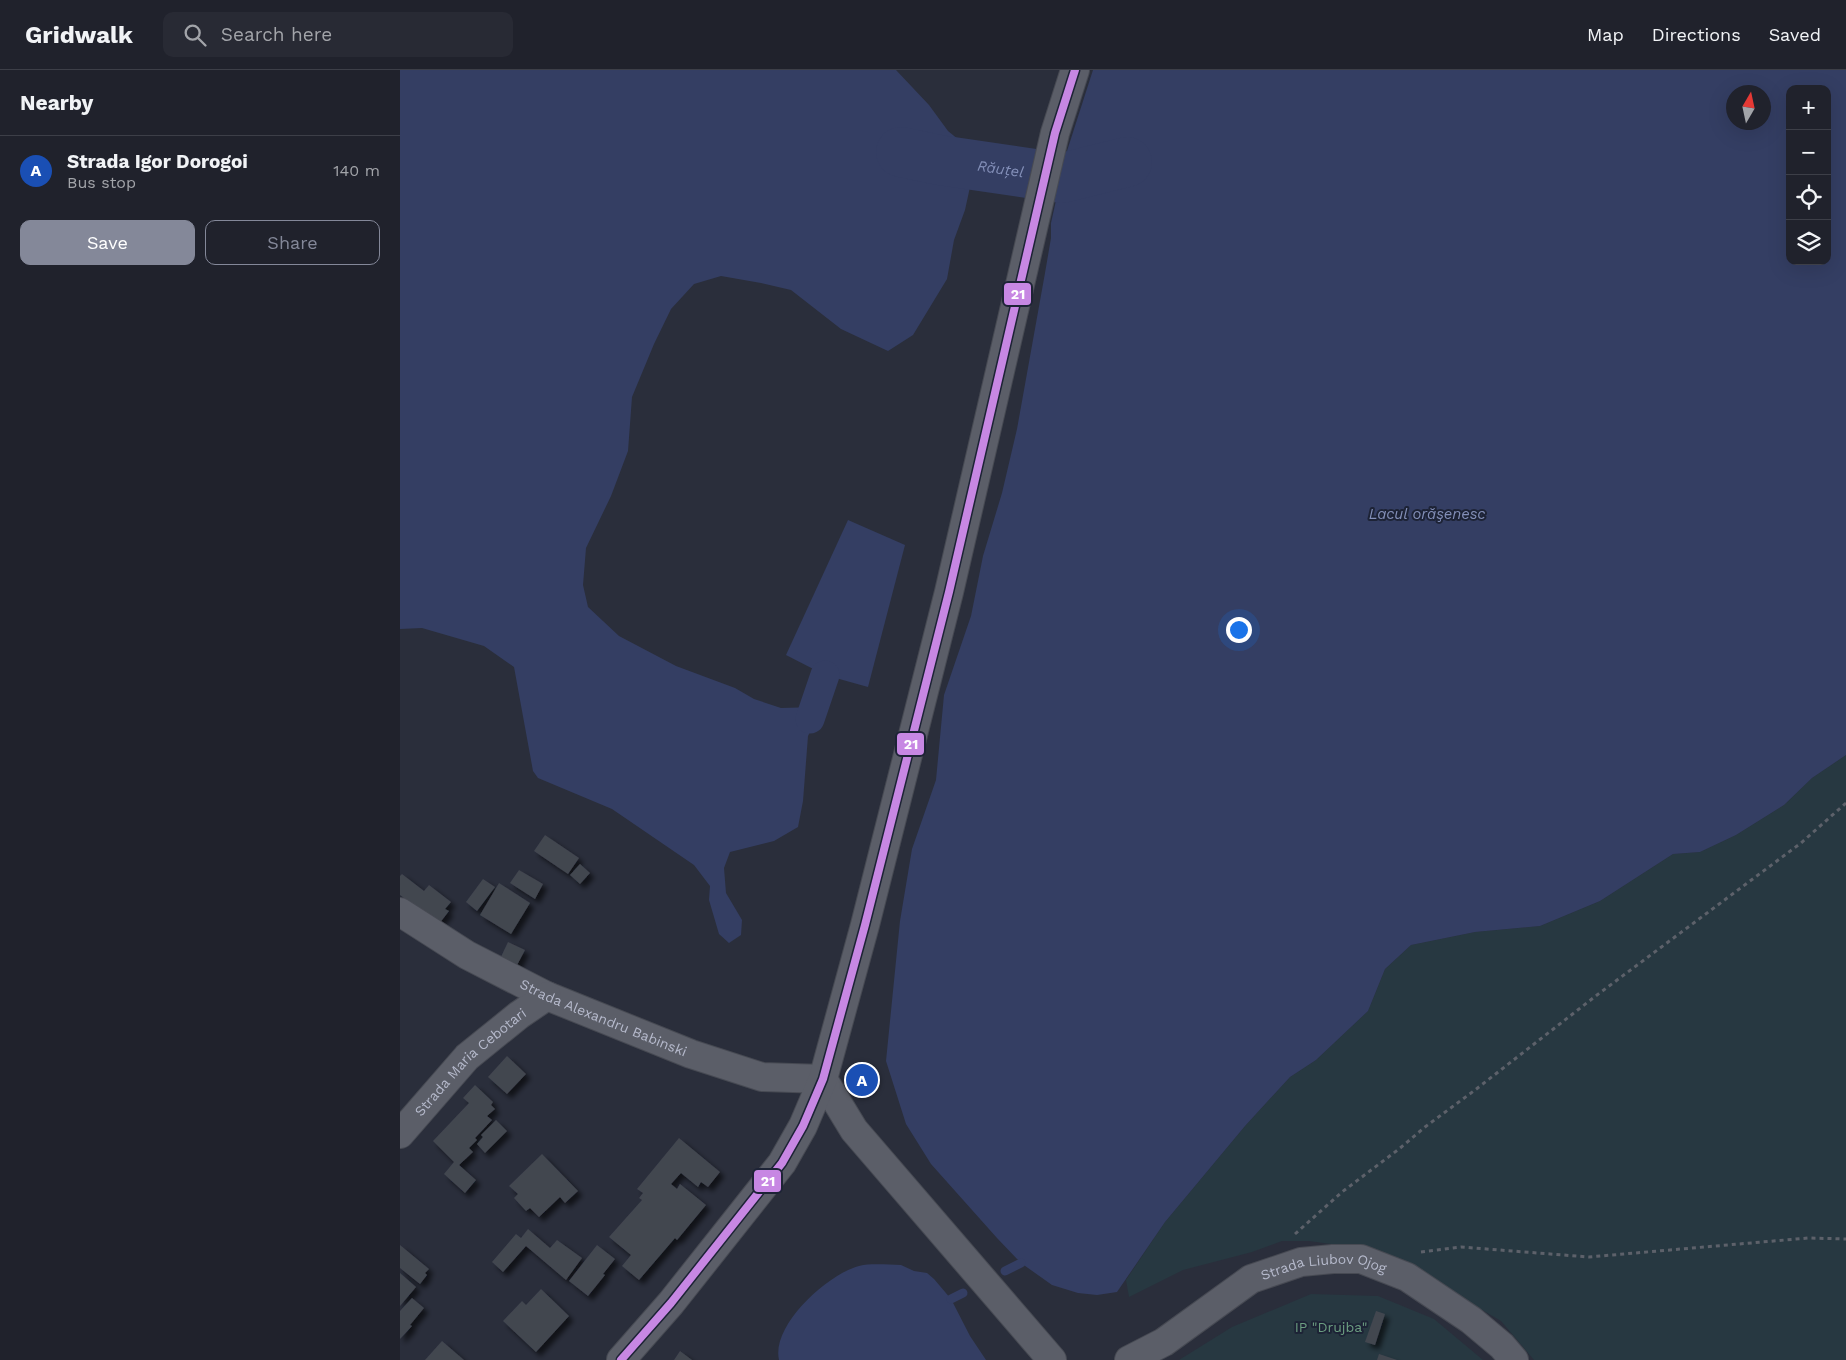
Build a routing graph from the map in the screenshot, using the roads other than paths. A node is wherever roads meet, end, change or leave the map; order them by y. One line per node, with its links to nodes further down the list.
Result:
1 (1074, 70): 4 (street)
2 (400, 912): 3 (street, Strada Alexandru Babinski)
3 (547, 996): 4 (street, Strada Alexandru Babinski); 5 (street, Strada Maria Cebotari)
4 (824, 1079): 6 (street); 7 (street)
5 (400, 1134)
6 (1054, 1359)
7 (621, 1360)
8 (1129, 1360): 9 (street, Strada Liubov Ojog)
9 (1514, 1360)

